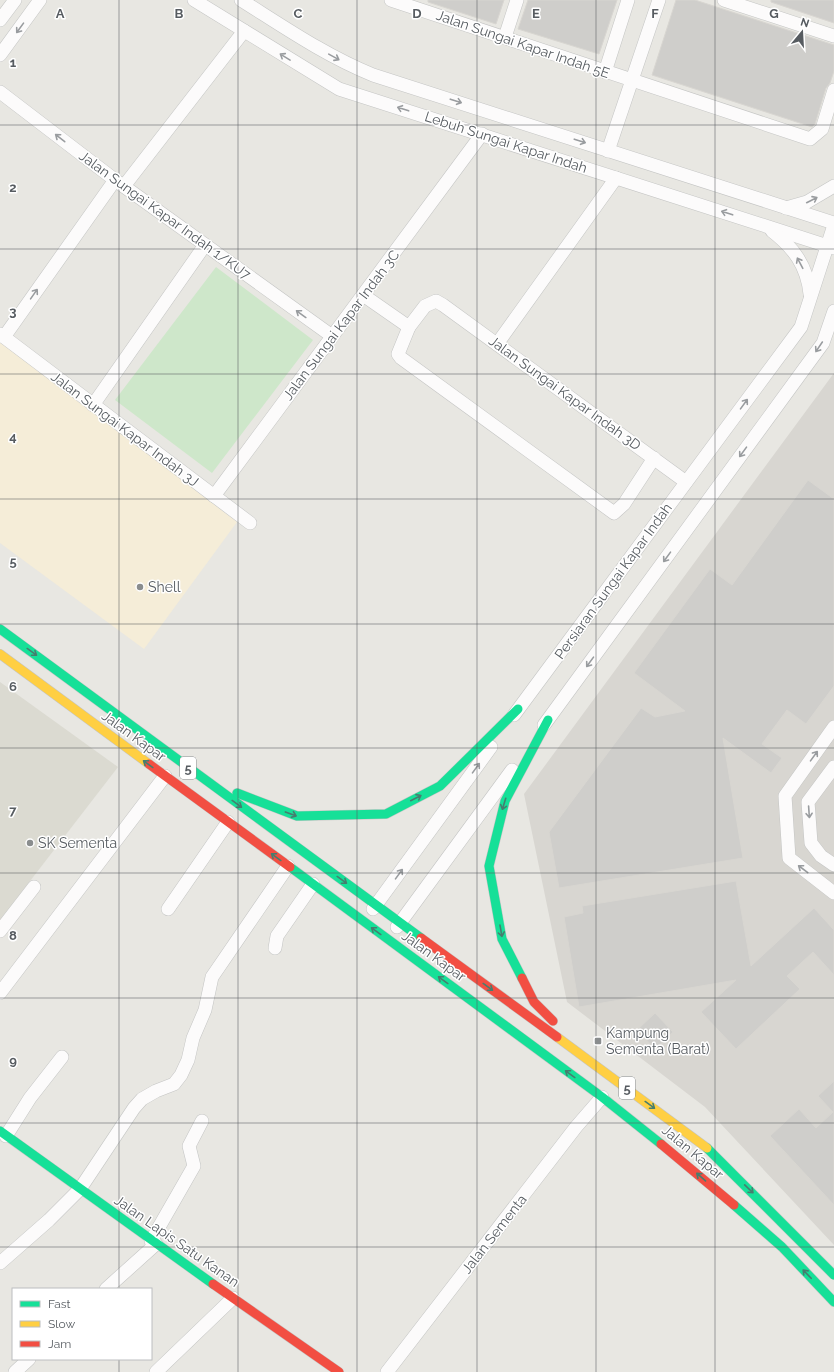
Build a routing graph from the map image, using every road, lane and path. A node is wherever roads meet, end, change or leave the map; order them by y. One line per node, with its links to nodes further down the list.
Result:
1 (15, 0): 10 (street)
2 (40, 0): 14 (street, one-way to 14)
3 (194, 0): 11 (street, Lebuh Sungai Kapar Indah)
4 (241, 0): 20 (street, Lebuh Sungai Kapar Indah, one-way to 20)
5 (390, 0): 13 (street, Jalan Sungai Kapar Indah 5E)
6 (517, 0): 13 (street)
7 (628, 0): 15 (street)
8 (659, 0): 16 (street)
9 (724, 0): 12 (street)
10 (0, 20)
11 (244, 31): 19 (street, Lebuh Sungai Kapar Indah, one-way to 11); 22 (street)
12 (834, 36)
13 (505, 37): 15 (street, Jalan Sungai Kapar Indah 5E)
14 (0, 56)
15 (605, 72): 16 (street, Jalan Sungai Kapar Indah 5E)
16 (632, 81): 17 (street, Jalan Sungai Kapar Indah 5E); 20 (street)
17 (834, 90)
18 (0, 92): 22 (street, Jalan Sungai Kapar Indah 1/KU7, one-way to 18)
19 (482, 134): 21 (street, Lebuh Sungai Kapar Indah); 29 (street, Jalan Sungai Kapar Indah 3C)
20 (608, 150): 24 (street, Lebuh Sungai Kapar Indah)
21 (616, 178): 26 (street, Lebuh Sungai Kapar Indah, one-way to 21); 35 (street)
22 (119, 183): 27 (street, Jalan Sungai Kapar Indah 1/KU7); 33 (street, one-way to 22)
23 (834, 186): 24 (street, one-way to 23)
24 (786, 208): 25 (street, Lebuh Sungai Kapar Indah)
25 (834, 224): 28 (street, Persiaran Sungai Kapar Indah)
26 (764, 225): 28 (street, Lebuh Sungai Kapar Indah); 30 (street, one-way to 26)
27 (205, 245): 34 (street, Jalan Sungai Kapar Indah 1/KU7, one-way to 27); 36 (street)
28 (831, 247): 30 (street, Persiaran Sungai Kapar Indah)
29 (363, 295): 32 (street); 34 (street, Jalan Sungai Kapar Indah 3C)
30 (810, 300): 38 (street, Persiaran Sungai Kapar Indah, one-way to 30)
31 (834, 311): 44 (street, Persiaran Sungai Kapar Indah, one-way to 44)
32 (409, 327): 35 (street, Jalan Sungai Kapar Indah 3D); 37 (street)
33 (2, 336): 36 (street, Jalan Sungai Kapar Indah 3J)
34 (332, 336): 39 (street, Jalan Sungai Kapar Indah 3C)
35 (497, 344): 37 (street, Jalan Sungai Kapar Indah 3D)
36 (93, 405): 39 (street, Jalan Sungai Kapar Indah 3J)
37 (654, 458): 38 (street, Jalan Sungai Kapar Indah 3D)
38 (686, 482): 43 (street, Persiaran Sungai Kapar Indah)
39 (214, 496): 40 (street, Jalan Sungai Kapar Indah 3J)
40 (250, 523)
41 (0, 629): 46 (main road, Jalan Kapar / 5, one-way to 46)
42 (0, 654): 48 (main road, Jalan Kapar / 5, one-way to 42)
43 (518, 709): 46 (main road, one-way to 43); 55 (street, Persiaran Sungai Kapar Indah, one-way to 43)
44 (548, 720): 58 (street, Persiaran Sungai Kapar Indah); 64 (main road, one-way to 64)
45 (834, 727): 54 (street, one-way to 45)
46 (157, 745): 55 (main road, Jalan Kapar / 5, one-way to 55)
47 (834, 767): 50 (street, one-way to 50)
48 (165, 776): 49 (main road, Jalan Kapar / 5); 62 (street)
49 (228, 822): 51 (main road, Jalan Kapar / 5, one-way to 49); 56 (street)
50 (834, 865)
51 (288, 866): 52 (main road, Jalan Kapar / 5); 68 (street)
52 (313, 884): 57 (main road, Jalan Kapar / 5); 61 (street)
53 (34, 887): 59 (street)
54 (834, 893)
55 (376, 905): 57 (street, Persiaran Sungai Kapar Indah); 58 (main road, Jalan Kapar / 5)
56 (168, 909)
57 (364, 922): 60 (main road, Jalan Kapar / 5, one-way to 57)
58 (400, 923): 60 (street, Persiaran Sungai Kapar Indah); 64 (main road, Jalan Kapar / 5, one-way to 64)
59 (0, 931)
60 (388, 940): 65 (main road, Jalan Kapar / 5, one-way to 60)
61 (275, 948)
62 (0, 993)
63 (62, 1057): 67 (street)
64 (608, 1074): 71 (main road, Jalan Kapar / 5, one-way to 71)
65 (602, 1097): 74 (main road, Jalan Kapar / 5, one-way to 65); 79 (street, Jalan Sementa)
66 (202, 1121): 69 (street)
67 (2, 1133): 68 (main road, Jalan Lapis Satu Kanan)
68 (80, 1190): 69 (main road, Jalan Lapis Satu Kanan); 70 (street)
69 (153, 1242): 72 (street); 73 (main road, Jalan Lapis Satu Kanan)
70 (0, 1262)
71 (834, 1275)
72 (107, 1288)
73 (233, 1298): 77 (street); 78 (main road, Jalan Lapis Satu Kanan)
74 (834, 1302)
75 (28, 1360): 76 (street)
76 (15, 1372)
77 (156, 1372)
78 (339, 1372)
79 (388, 1372)

